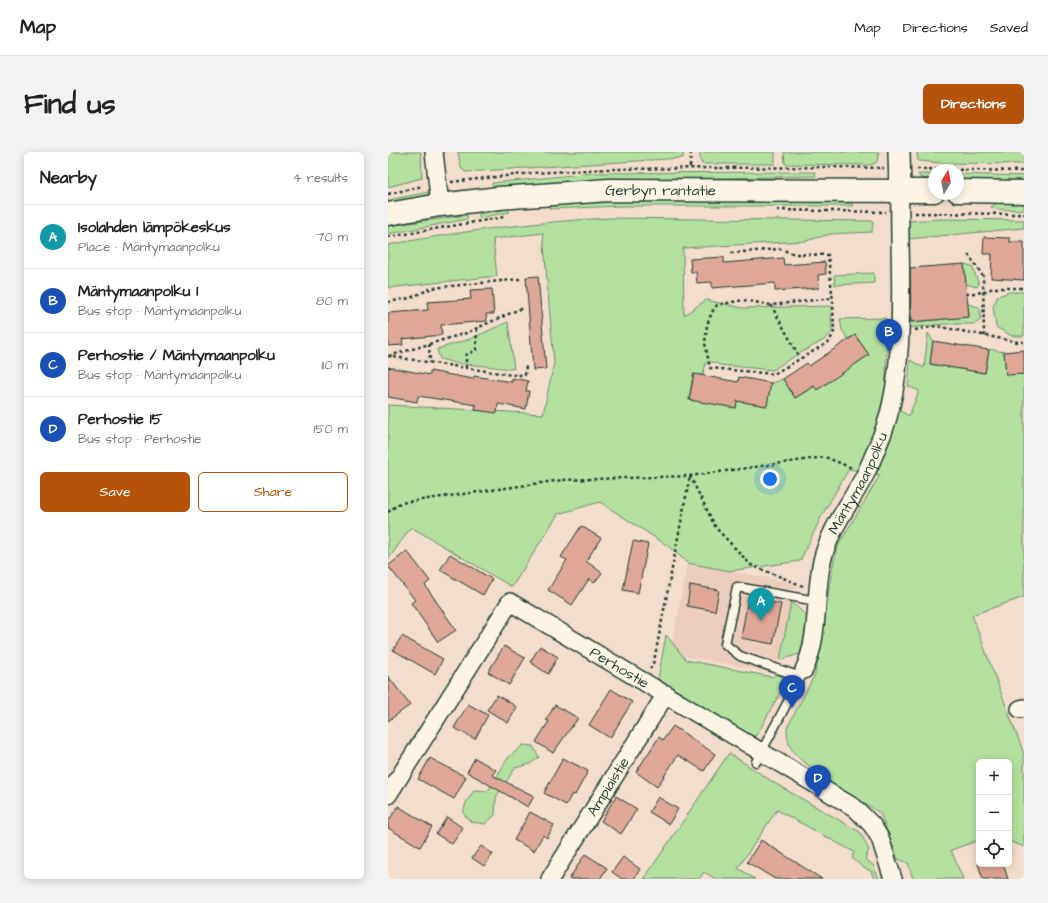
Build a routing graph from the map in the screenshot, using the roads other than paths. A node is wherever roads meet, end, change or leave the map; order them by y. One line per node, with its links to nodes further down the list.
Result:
1 (434, 152): 7 (street)
2 (899, 152): 3 (street)
3 (900, 190): 4 (main road, Gerbyn rantatie); 7 (main road, Gerbyn rantatie); 9 (street, Mäntymaanpolku)
4 (928, 190)
5 (964, 191): 6 (main road)
6 (1024, 192)
7 (440, 205): 8 (main road, Gerbyn rantatie)
8 (388, 214)
9 (817, 596): 10 (street, Mäntymaanpolku); 10 (lane)
10 (803, 674): 12 (lane, Mäntymaanpolku)
11 (666, 694): 12 (street, Perhostie); 13 (street, Perhostie); 14 (street, Ampiaistie)
12 (759, 757): 15 (street, Perhostie)
13 (388, 795)
14 (550, 879)
15 (893, 879)

